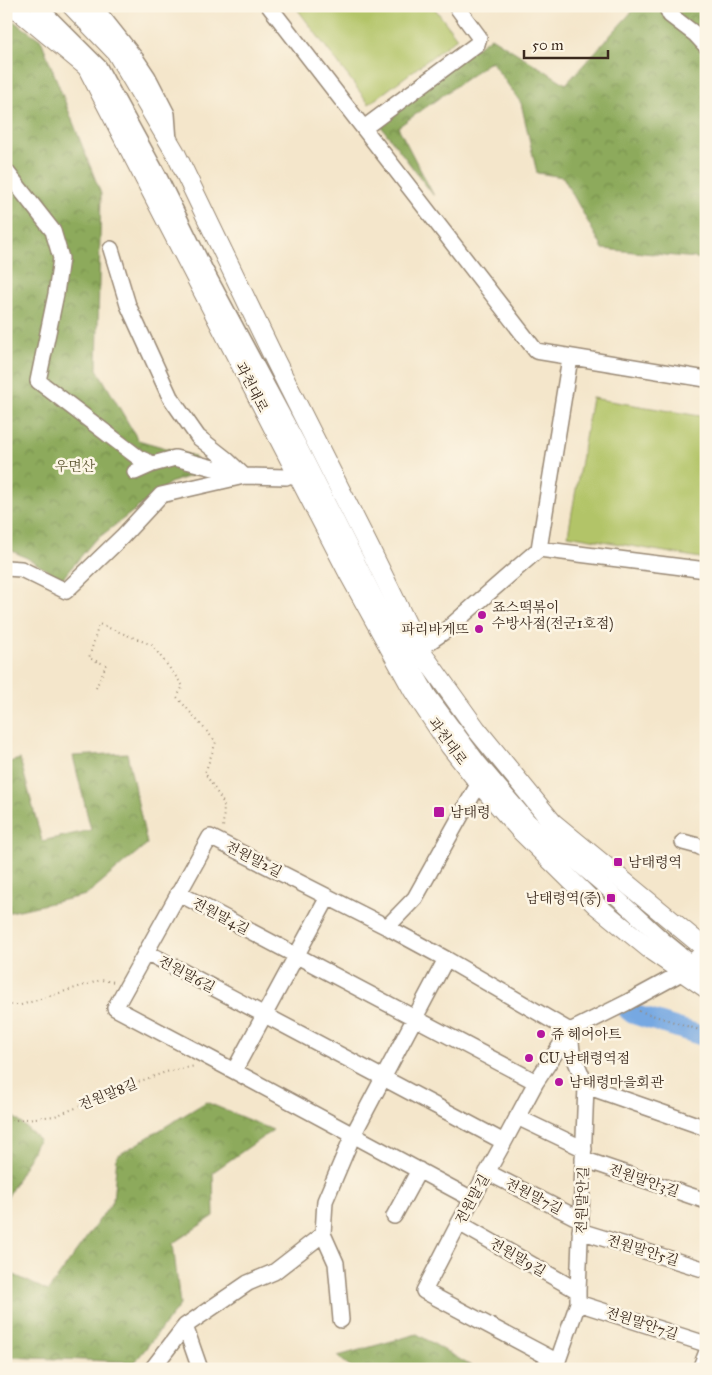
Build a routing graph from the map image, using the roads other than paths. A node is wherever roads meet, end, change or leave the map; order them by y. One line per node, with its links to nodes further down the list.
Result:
1 (12, 6): 16 (main road, 과천대로)
2 (38, 6): 16 (street)
3 (72, 6): 10 (main road)
4 (94, 6): 10 (street)
5 (269, 6): 9 (street)
6 (456, 6): 9 (street)
7 (666, 6): 8 (street)
8 (706, 46)
9 (364, 128): 13 (street)
10 (169, 143): 16 (main road)
11 (6, 171): 15 (street)
12 (111, 249): 18 (street)
13 (570, 358): 14 (street); 19 (street)
14 (706, 379)
15 (153, 464): 17 (street); 18 (street)
16 (310, 466): 18 (street); 22 (main road, 과천대로); 23 (main road, 과천대로); 33 (street)
17 (135, 472)
18 (244, 476): 20 (street)
19 (539, 549): 21 (street); 22 (street)
20 (6, 568)
21 (706, 570)
22 (419, 649): 29 (main road, 과천대로)
23 (479, 783): 28 (street); 33 (main road, 과천대로)
24 (683, 842): 25 (street)
25 (706, 850)
26 (178, 893): 27 (street, 전원말2길); 30 (street, 전원말4길); 31 (street, 전원말4길)
27 (328, 897): 28 (street, 전원말2길); 31 (street)
28 (387, 927): 32 (street, 전원말2길)
29 (706, 950): 33 (main road)
30 (146, 952): 35 (street, 전원말6길); 38 (street, 전원말6길)
31 (296, 956): 35 (street); 36 (street, 전원말4길)
32 (446, 959): 36 (street); 37 (street, 전원말2길)
33 (693, 971): 34 (main road, 과천대로); 37 (street, 전원말길)
34 (706, 988)
35 (264, 1016): 38 (street); 39 (street, 전원말6길)
36 (415, 1018): 39 (street); 40 (street, 전원말4길)
37 (570, 1031): 40 (street, 전원말길); 41 (street, 전원말안길)
38 (234, 1071): 44 (street)
39 (383, 1078): 44 (street); 45 (street, 전원말6길)
40 (536, 1082): 42 (street, 전원말길)
41 (586, 1086): 43 (street); 46 (street, 전원말안길)
42 (516, 1118): 45 (street, 전원말길); 46 (street, 전원말안3길)
43 (706, 1128)
44 (353, 1135): 47 (street); 54 (street)
45 (504, 1142): 48 (street, 전원말길)
46 (583, 1154): 50 (street, 전원말안3길); 53 (street, 전원말안길)
47 (418, 1170): 49 (street); 51 (street)
48 (487, 1172): 49 (street, 전원말길); 53 (street, 전원말7길)
49 (472, 1199): 52 (street, 전원말길)
50 (706, 1201)
51 (394, 1216)
52 (458, 1223): 56 (street, 전원말9길); 61 (street, 전원말길)
53 (581, 1225): 55 (street, 전원말안5길); 56 (street, 전원말안길)
54 (323, 1234): 57 (street); 58 (street)
55 (706, 1270)
56 (578, 1297): 59 (street, 전원말안7길); 61 (street, 전원말안길)
57 (342, 1320)
58 (185, 1326): 62 (street); 63 (street)
59 (706, 1344)
60 (706, 1354): 64 (street)
61 (560, 1366)
62 (152, 1369)
63 (200, 1369)
64 (700, 1369)

